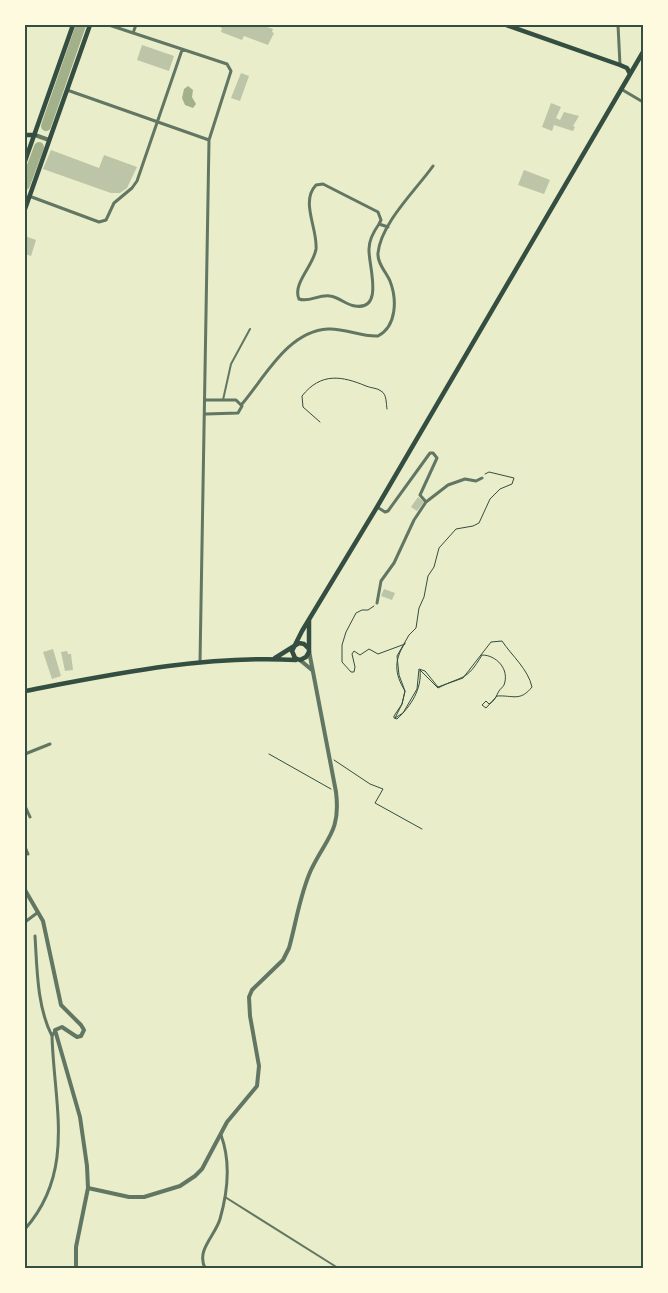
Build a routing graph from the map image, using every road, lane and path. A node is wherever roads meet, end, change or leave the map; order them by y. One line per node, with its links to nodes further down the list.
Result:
1 (73, 25): 19 (main road)
2 (90, 25): 15 (main road)
3 (110, 25): 7 (street)
4 (136, 25): 7 (street)
5 (506, 25): 10 (main road)
6 (618, 25): 10 (street)
7 (133, 33): 8 (street)
8 (182, 50): 17 (street); 21 (street)
9 (643, 52): 11 (main road)
10 (620, 65): 12 (main road)
11 (635, 66): 12 (main road); 13 (main road)
12 (627, 68): 13 (main road)
13 (630, 74): 14 (main road)
14 (621, 89): 16 (street); 37 (main road)
15 (67, 90): 17 (street); 20 (main road)
16 (643, 102)
17 (157, 122): 21 (street); 24 (street)
18 (25, 135): 19 (main road)
19 (35, 135): 20 (street); 22 (main road)
20 (49, 140): 24 (main road)
21 (209, 140): 29 (street)
22 (25, 161)
23 (433, 166): 27 (street)
24 (29, 196): 25 (main road)
25 (25, 208)
26 (379, 224): 26 (street); 27 (street)
27 (388, 227): 31 (street)
28 (250, 329): 30 (lane)
29 (206, 400): 30 (street); 33 (street)
30 (223, 400): 31 (street)
31 (242, 404): 33 (street)
32 (386, 409): 34 (path)
33 (206, 414): 45 (street)
34 (320, 422)
35 (482, 478): 36 (street); 40 (path)
36 (426, 502): 37 (street); 38 (street)
37 (377, 507): 39 (main road)
38 (377, 604): 40 (path)
39 (309, 619): 41 (main road); 42 (main road)
40 (405, 643): 40 (path)
41 (294, 646): 42 (main road); 43 (main road); 44 (main road)
42 (308, 650): 44 (main road); 46 (street)
43 (274, 659): 44 (main road); 45 (main road)
44 (300, 660): 46 (street)
45 (200, 662): 47 (main road)
46 (314, 672): 51 (street)
47 (25, 691)
48 (50, 744): 49 (street)
49 (25, 754)
50 (269, 754): 52 (path)
51 (330, 758): 52 (street); 55 (path)
52 (336, 792): 64 (street)
53 (25, 806): 54 (street)
54 (30, 817)
55 (422, 829)
56 (25, 847): 57 (street)
57 (28, 854)
58 (25, 890): 59 (street)
59 (38, 912): 60 (street); 62 (street)
60 (25, 922)
61 (36, 936): 63 (street)
62 (55, 1030): 63 (street); 65 (street)
63 (52, 1036): 67 (street)
64 (220, 1134): 65 (street); 66 (street)
65 (88, 1188): 68 (street)
66 (224, 1197): 69 (street); 70 (lane)
67 (25, 1229)
68 (76, 1268)
69 (205, 1268)
70 (338, 1268)

